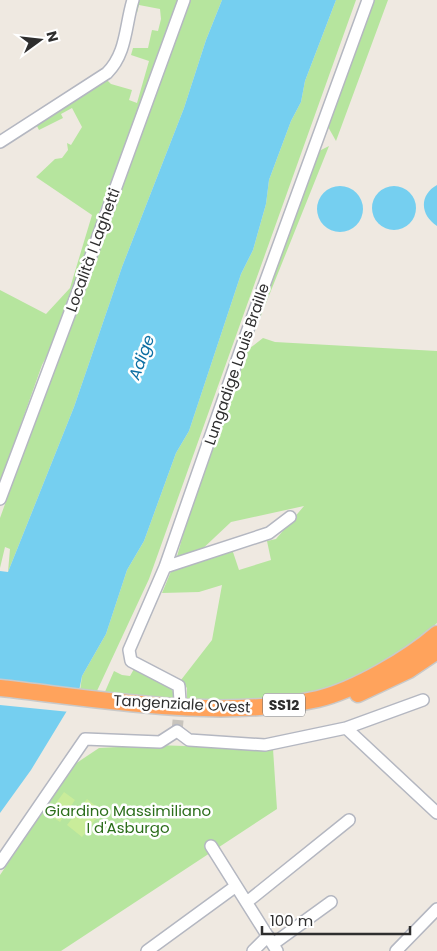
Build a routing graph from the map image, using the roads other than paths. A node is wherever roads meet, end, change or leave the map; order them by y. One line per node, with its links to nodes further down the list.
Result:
1 (133, 0): 4 (street)
2 (184, 0): 5 (street, Località I Laghetti)
3 (368, 0): 7 (street, Lungadige Louis Braille)
4 (0, 142)
5 (0, 499)
6 (290, 517): 7 (street)
7 (166, 568): 12 (street, Lungadige Louis Braille)
8 (435, 640): 13 (highway, Tangenziale Ovest / SS12)
9 (0, 688): 13 (highway, Tangenziale Ovest / SS12)
10 (0, 699): 13 (highway, Tangenziale Ovest / SS12)
11 (423, 700): 14 (street)
12 (180, 701)
13 (111, 705)
14 (346, 728): 15 (street); 18 (street)
15 (437, 813)
16 (349, 820): 20 (street)
17 (211, 846): 19 (street)
18 (0, 863)
19 (236, 886): 20 (street); 24 (street)
20 (246, 902): 23 (street)
21 (332, 902): 23 (street)
22 (437, 909): 26 (street)
23 (273, 944): 25 (street)
24 (147, 951)
25 (252, 951)
26 (396, 951)

